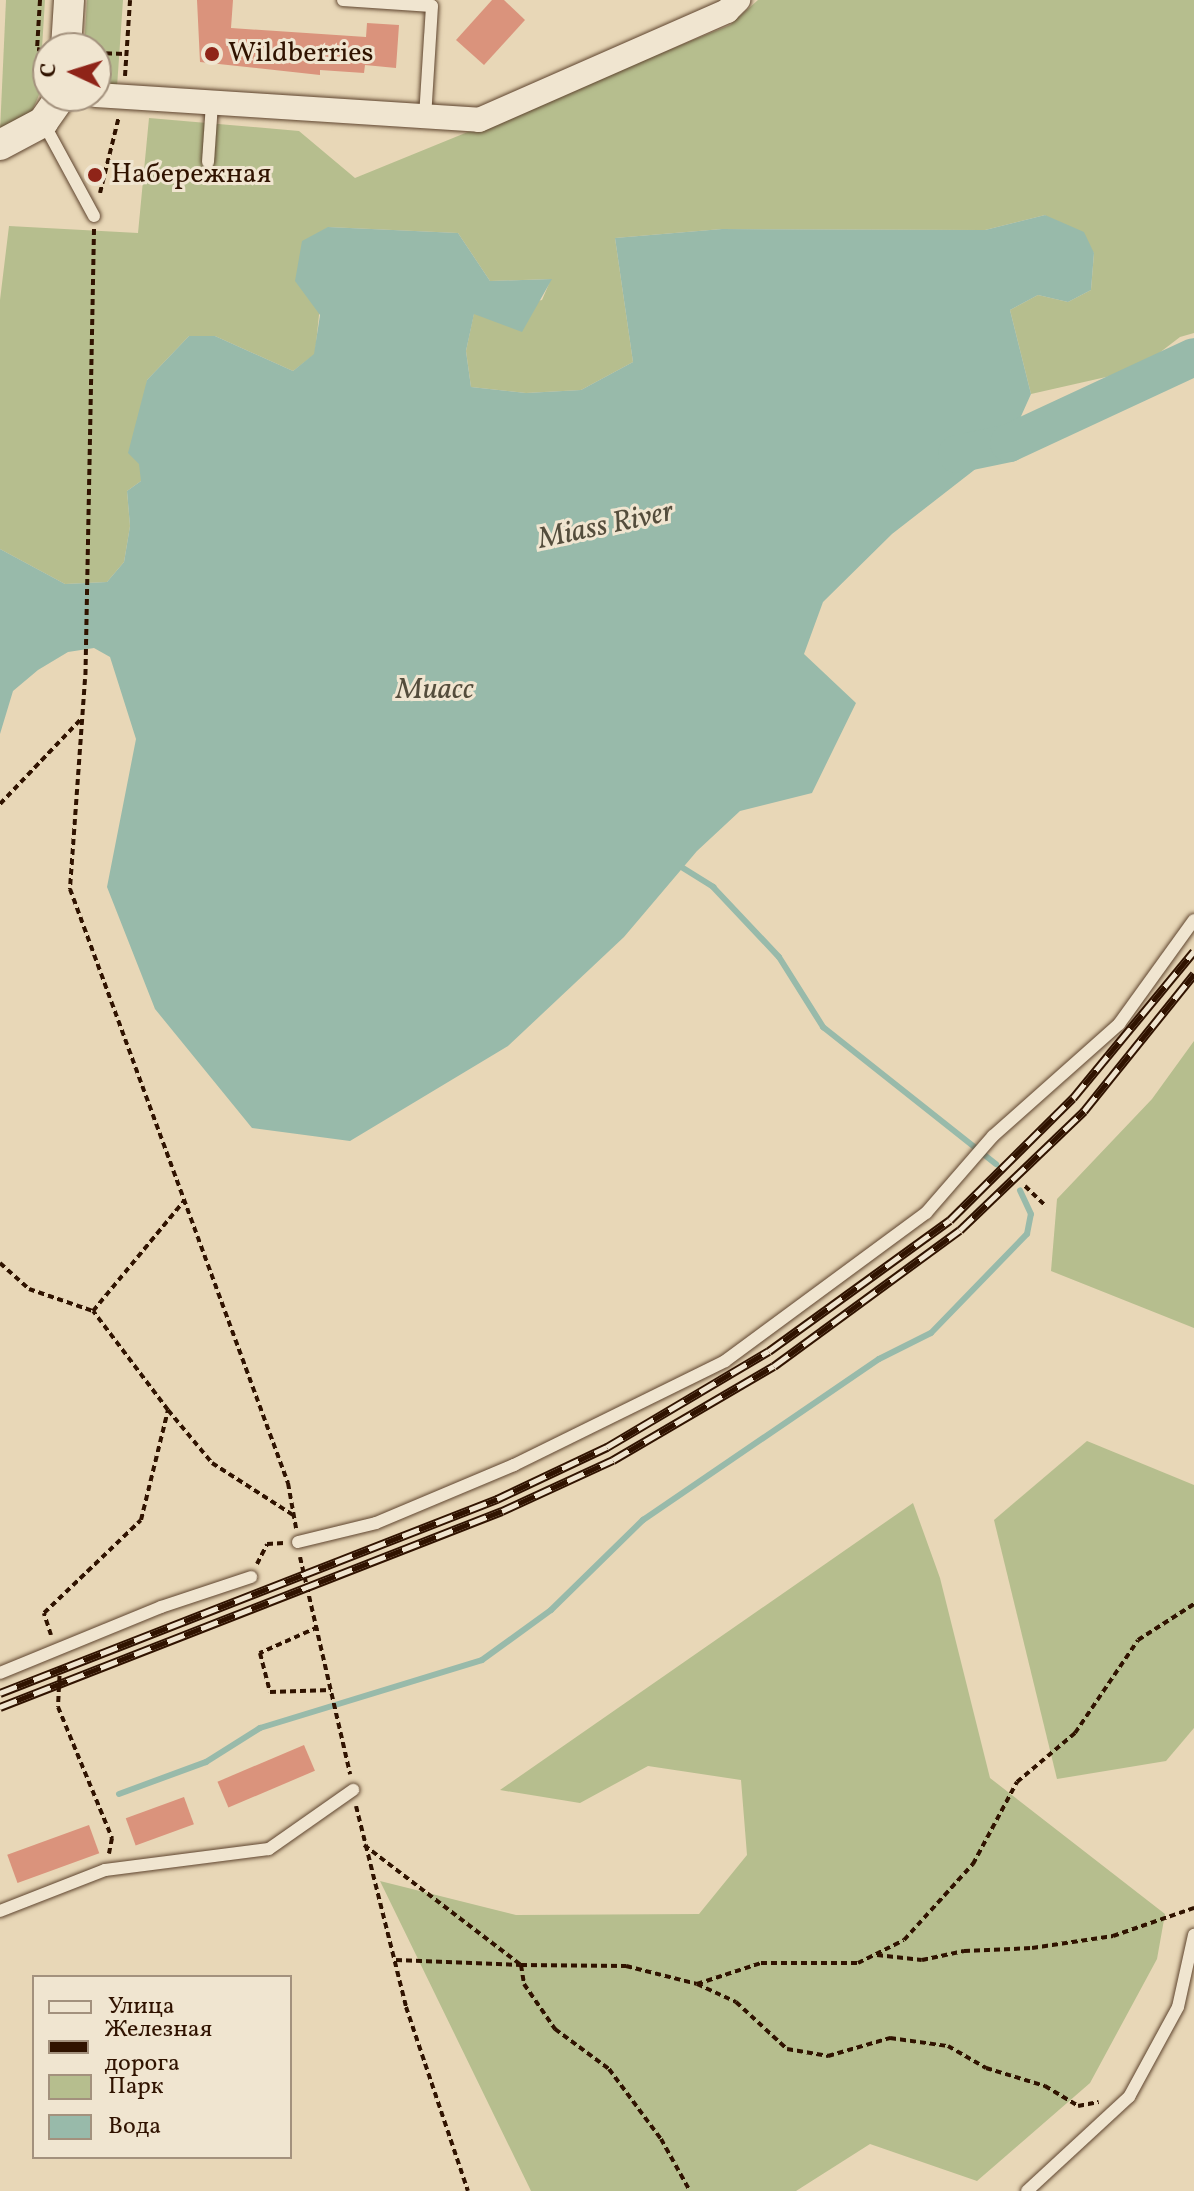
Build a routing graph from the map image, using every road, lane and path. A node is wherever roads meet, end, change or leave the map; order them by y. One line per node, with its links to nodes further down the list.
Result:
1 (40, 0): 6 (path)
2 (69, 0): 7 (street)
3 (343, 0): 5 (lane)
4 (738, 0): 13 (street)
5 (434, 3): 13 (lane)
6 (38, 32)
7 (67, 32)
8 (112, 54): 9 (path)
9 (126, 54)
10 (112, 96): 11 (street)
11 (212, 103): 13 (street); 16 (lane)
12 (50, 112): 14 (street)
13 (425, 117)
14 (43, 122): 15 (street); 17 (lane)
15 (0, 145)
16 (208, 162)
17 (94, 216): 18 (path)
18 (82, 718): 19 (path); 22 (path)
19 (0, 804)
20 (1194, 920): 28 (lane)
21 (1025, 1186): 23 (path)
22 (184, 1201): 25 (path); 27 (path)
23 (1046, 1206)
24 (0, 1263): 25 (path)
25 (93, 1311): 26 (path)
26 (168, 1410): 27 (path); 32 (path)
27 (294, 1515): 28 (path)
28 (298, 1542): 29 (path); 31 (path)
29 (251, 1577): 32 (lane)
30 (1194, 1604): 41 (path)
31 (318, 1627): 34 (path); 34 (path)
32 (55, 1651): 33 (lane); 37 (path)
33 (0, 1673)
34 (331, 1690): 35 (path)
35 (353, 1790): 36 (path); 37 (lane)
36 (364, 1845): 42 (path); 43 (path)
37 (105, 1870): 39 (lane)
38 (1194, 1908): 41 (path)
39 (0, 1911)
40 (1194, 1935): 45 (lane)
41 (875, 1954): 44 (path)
42 (396, 1960): 43 (path); 46 (path)
43 (521, 1965): 44 (path); 47 (path)
44 (697, 1984): 45 (path)
45 (1129, 2097): 48 (lane)
46 (468, 2191)
47 (690, 2191)
48 (1027, 2191)

